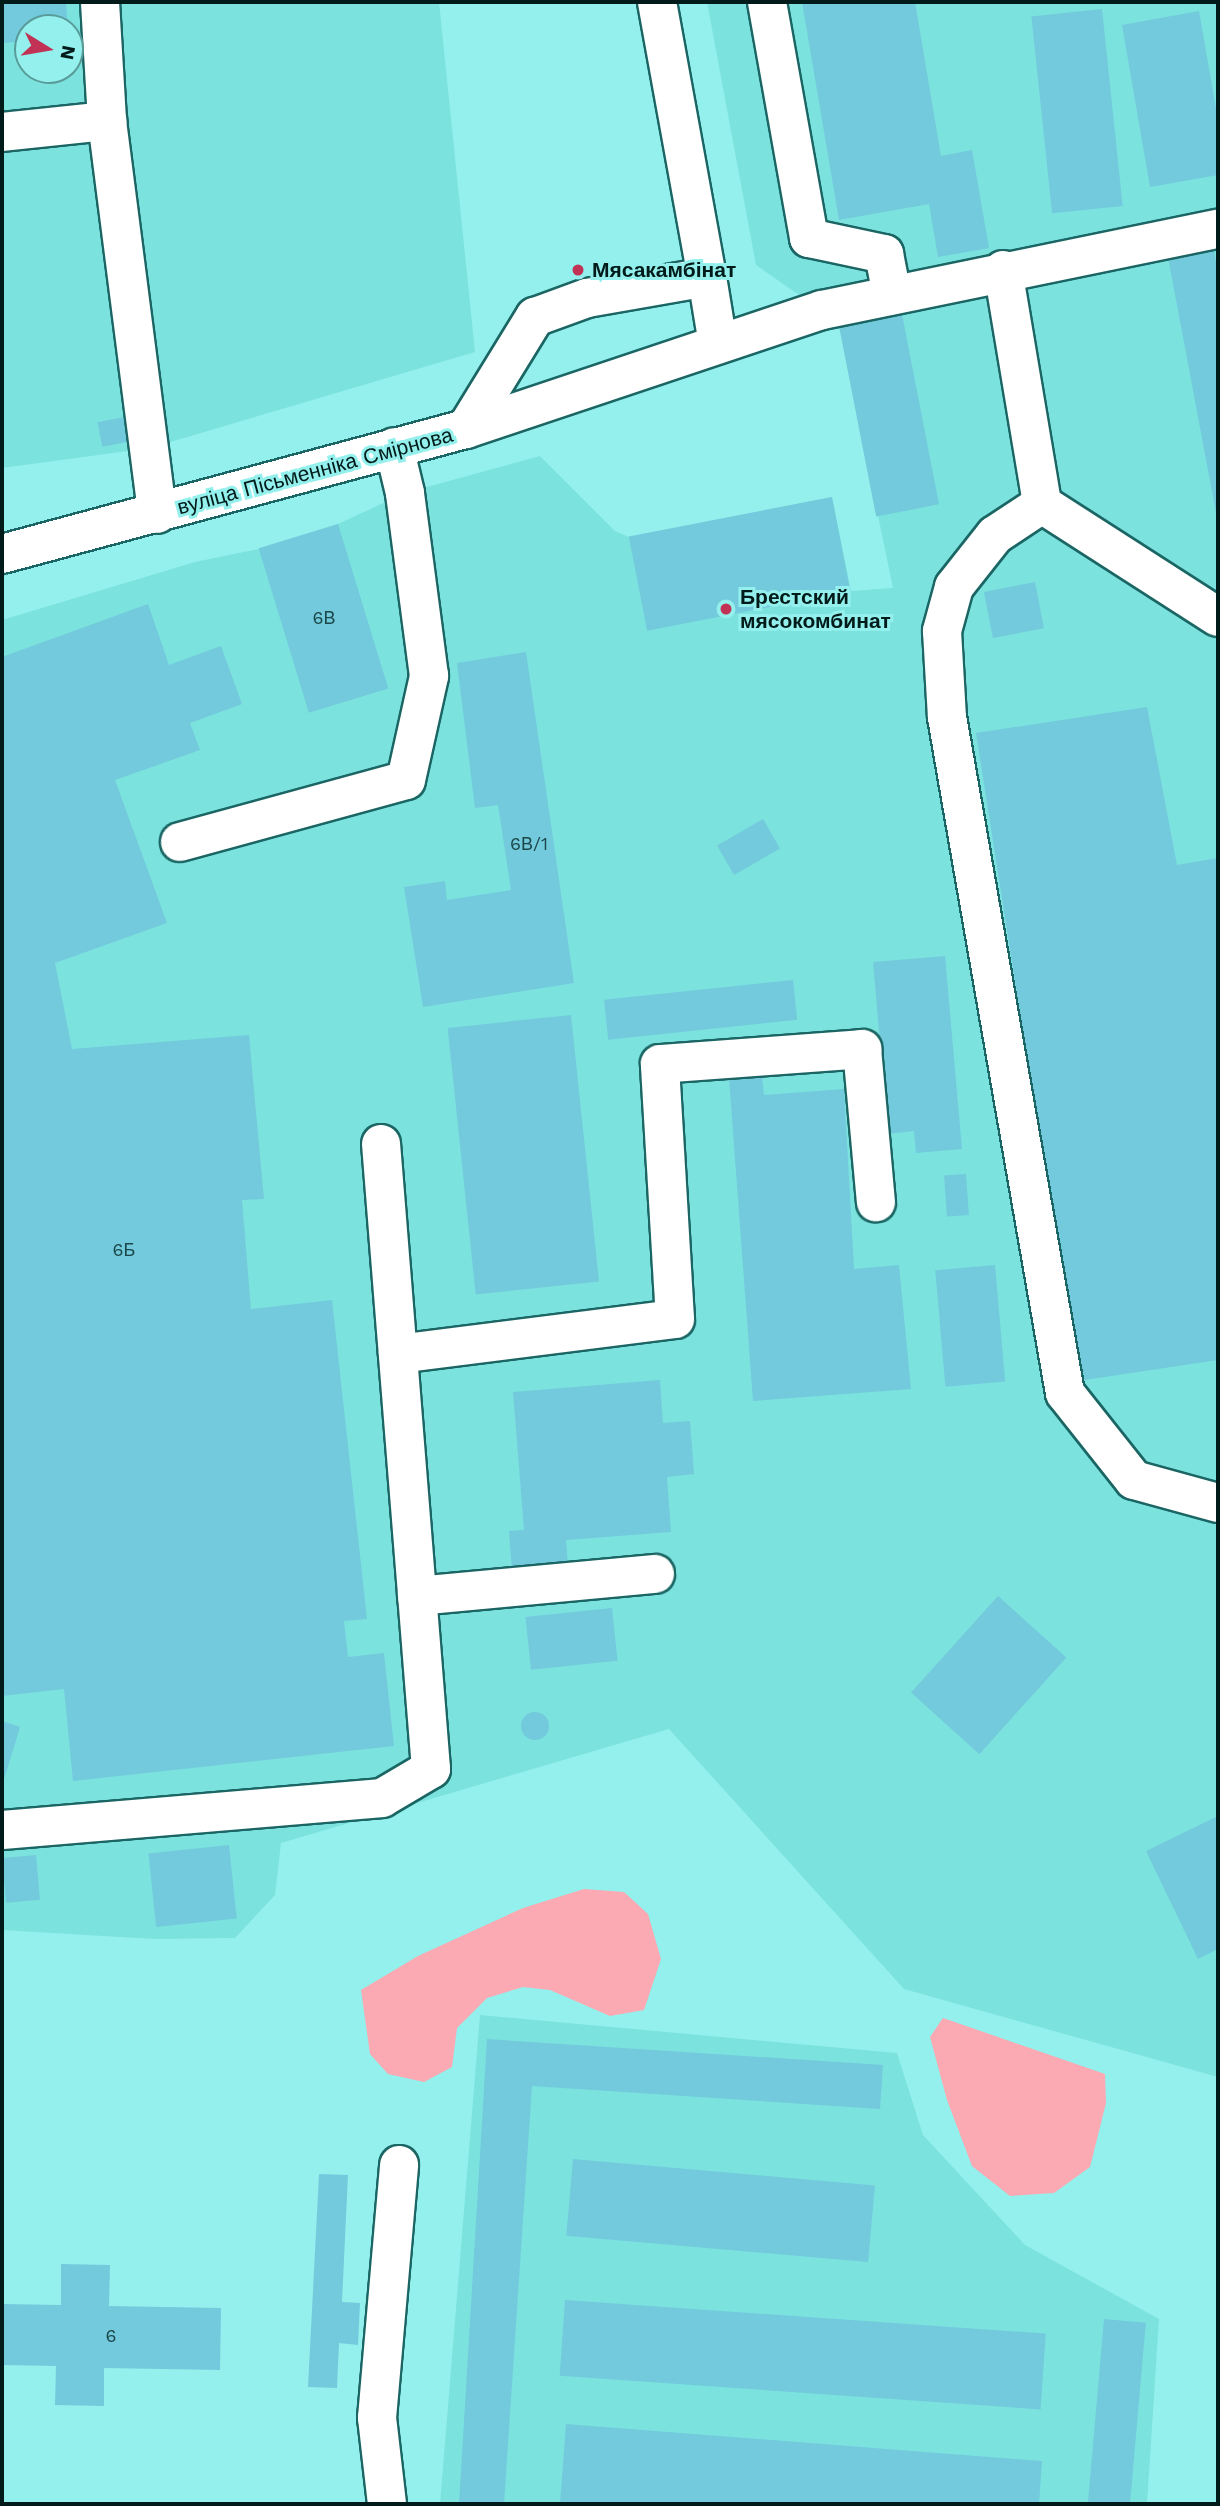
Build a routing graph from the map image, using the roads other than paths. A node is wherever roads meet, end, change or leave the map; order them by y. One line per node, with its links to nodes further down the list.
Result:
1 (100, 2): 4 (street)
2 (657, 2): 8 (street)
3 (767, 2): 9 (street)
4 (107, 121): 5 (street); 14 (street)
5 (2, 132)
6 (1218, 229): 7 (street, вуліца Пісьменніка Смірнова)
7 (1003, 270): 9 (street, вуліца Пісьменніка Смірнова); 13 (street)
8 (707, 277): 10 (street); 11 (street)
9 (892, 295): 10 (street, вуліца Пісьменніка Смірнова)
10 (718, 344): 11 (street, вуліца Пісьменніка Смірнова)
11 (466, 429): 12 (street, вуліца Пісьменніка Смірнова)
12 (394, 447): 14 (street, вуліца Пісьменніка Смірнова); 17 (street)
13 (1042, 504): 16 (street); 21 (street)
14 (157, 514): 15 (street, вуліца Пісьменніка Смірнова)
15 (2, 554)
16 (1218, 616)
17 (180, 842)
18 (381, 1144): 20 (street)
19 (876, 1202): 20 (street)
20 (398, 1354): 23 (street)
21 (1218, 1503)
22 (654, 1574): 23 (street)
23 (417, 1597): 24 (street)
24 (2, 1830)
25 (399, 2165): 26 (street)
26 (387, 2504)

